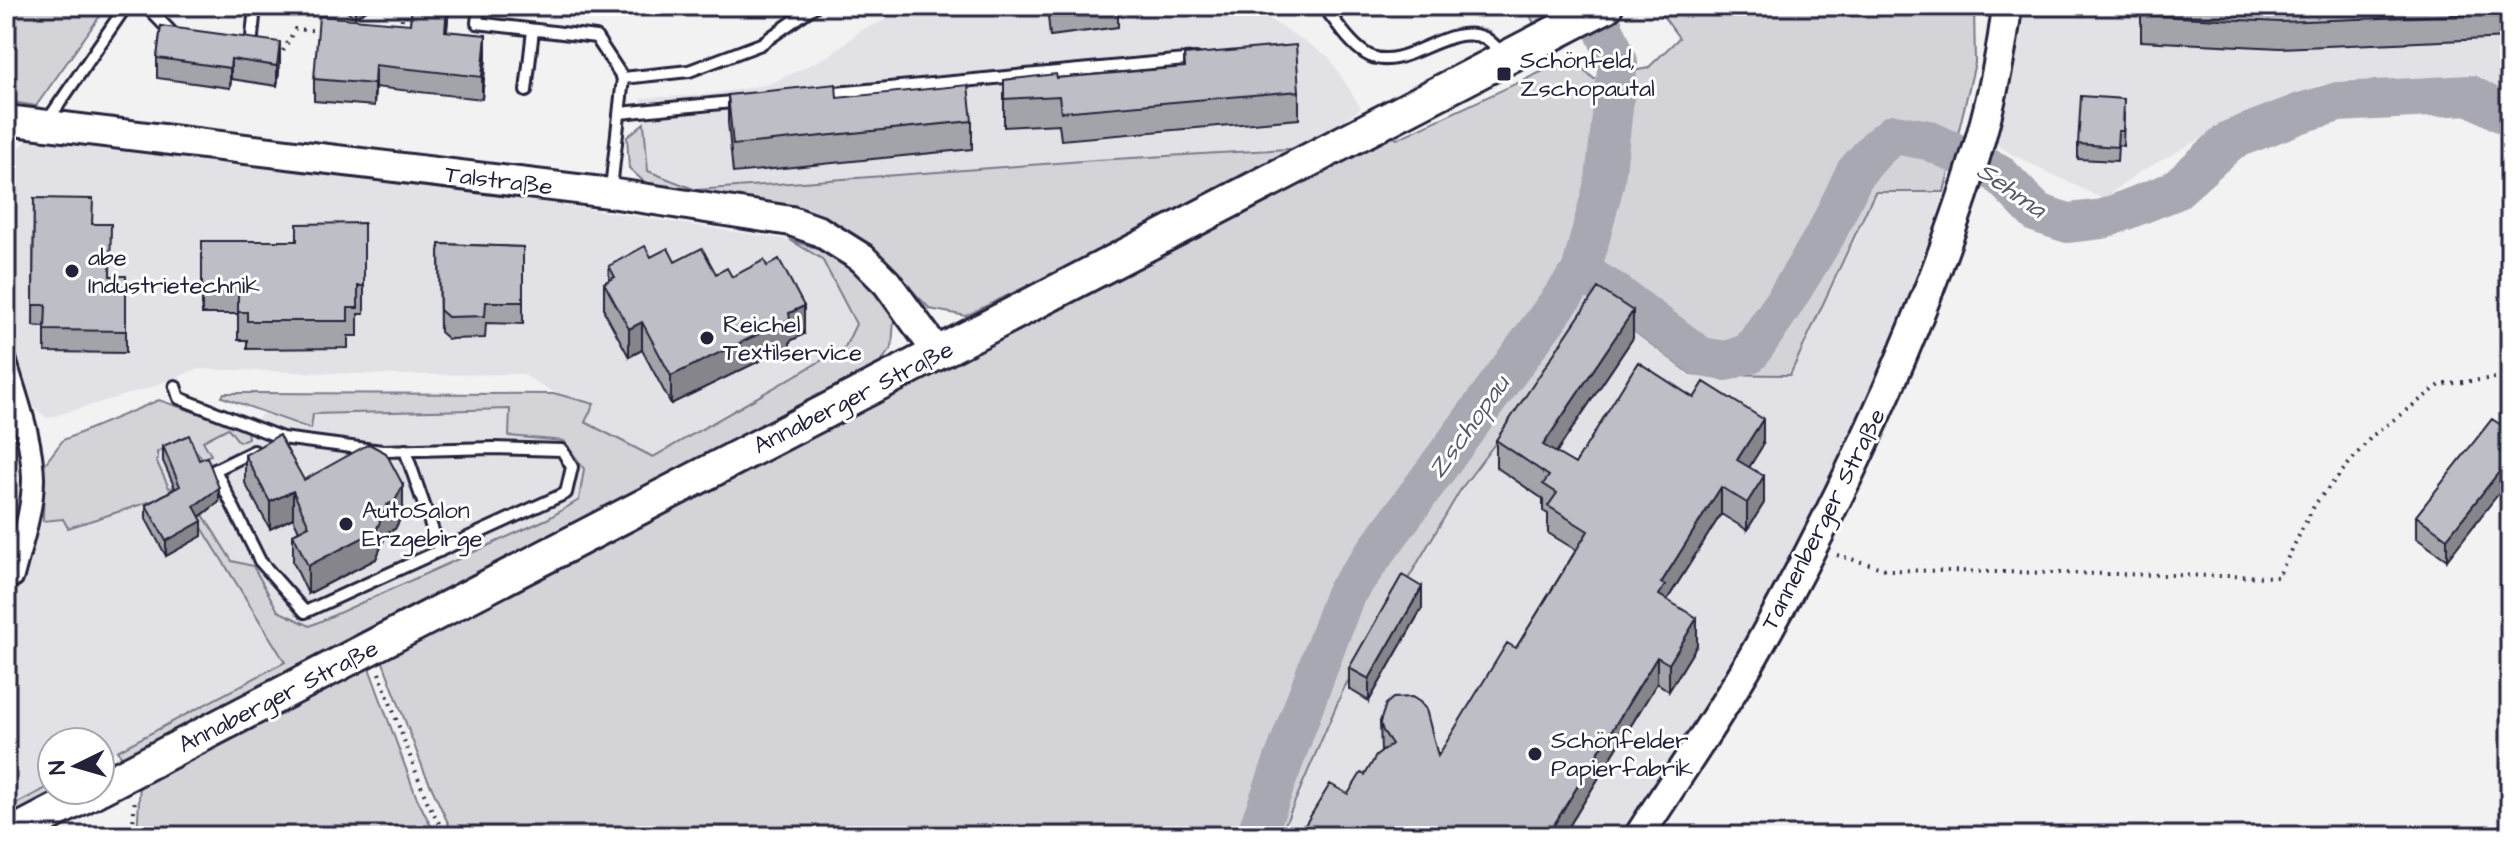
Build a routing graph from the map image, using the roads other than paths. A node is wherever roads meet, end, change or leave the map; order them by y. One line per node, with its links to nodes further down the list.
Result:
1 (126, 6): 22 (lane)
2 (146, 6): 10 (lane)
3 (255, 6): 12 (lane)
4 (479, 6): 9 (lane)
5 (815, 6): 16 (lane)
6 (1323, 6): 14 (lane)
7 (1606, 6): 14 (main road, Annaberger Straße)
8 (2007, 6): 34 (main road, Tannenberger Straße)
9 (533, 30): 16 (lane); 17 (lane)
10 (192, 40)
11 (236, 45): 12 (lane)
12 (251, 47): 13 (lane)
13 (283, 51)
14 (1505, 58): 24 (main road, Annaberger Straße)
15 (1204, 59): 18 (lane)
16 (623, 78): 20 (lane)
17 (526, 91)
18 (810, 95)
19 (746, 101): 20 (lane)
20 (620, 113): 23 (lane)
21 (6, 120): 22 (main road, Talstraße)
22 (45, 124): 23 (main road, Talstraße)
23 (610, 193): 24 (main road, Talstraße)
24 (938, 353): 31 (main road, Annaberger Straße)
25 (6, 362): 30 (street)
26 (175, 386): 27 (lane)
27 (282, 438): 28 (lane); 29 (lane)
28 (405, 450): 29 (lane); 29 (lane)
29 (440, 551)
30 (13, 576)
31 (116, 780)
32 (65, 806): 33 (main road, Annaberger Straße)
33 (8, 836)
34 (1639, 836)

